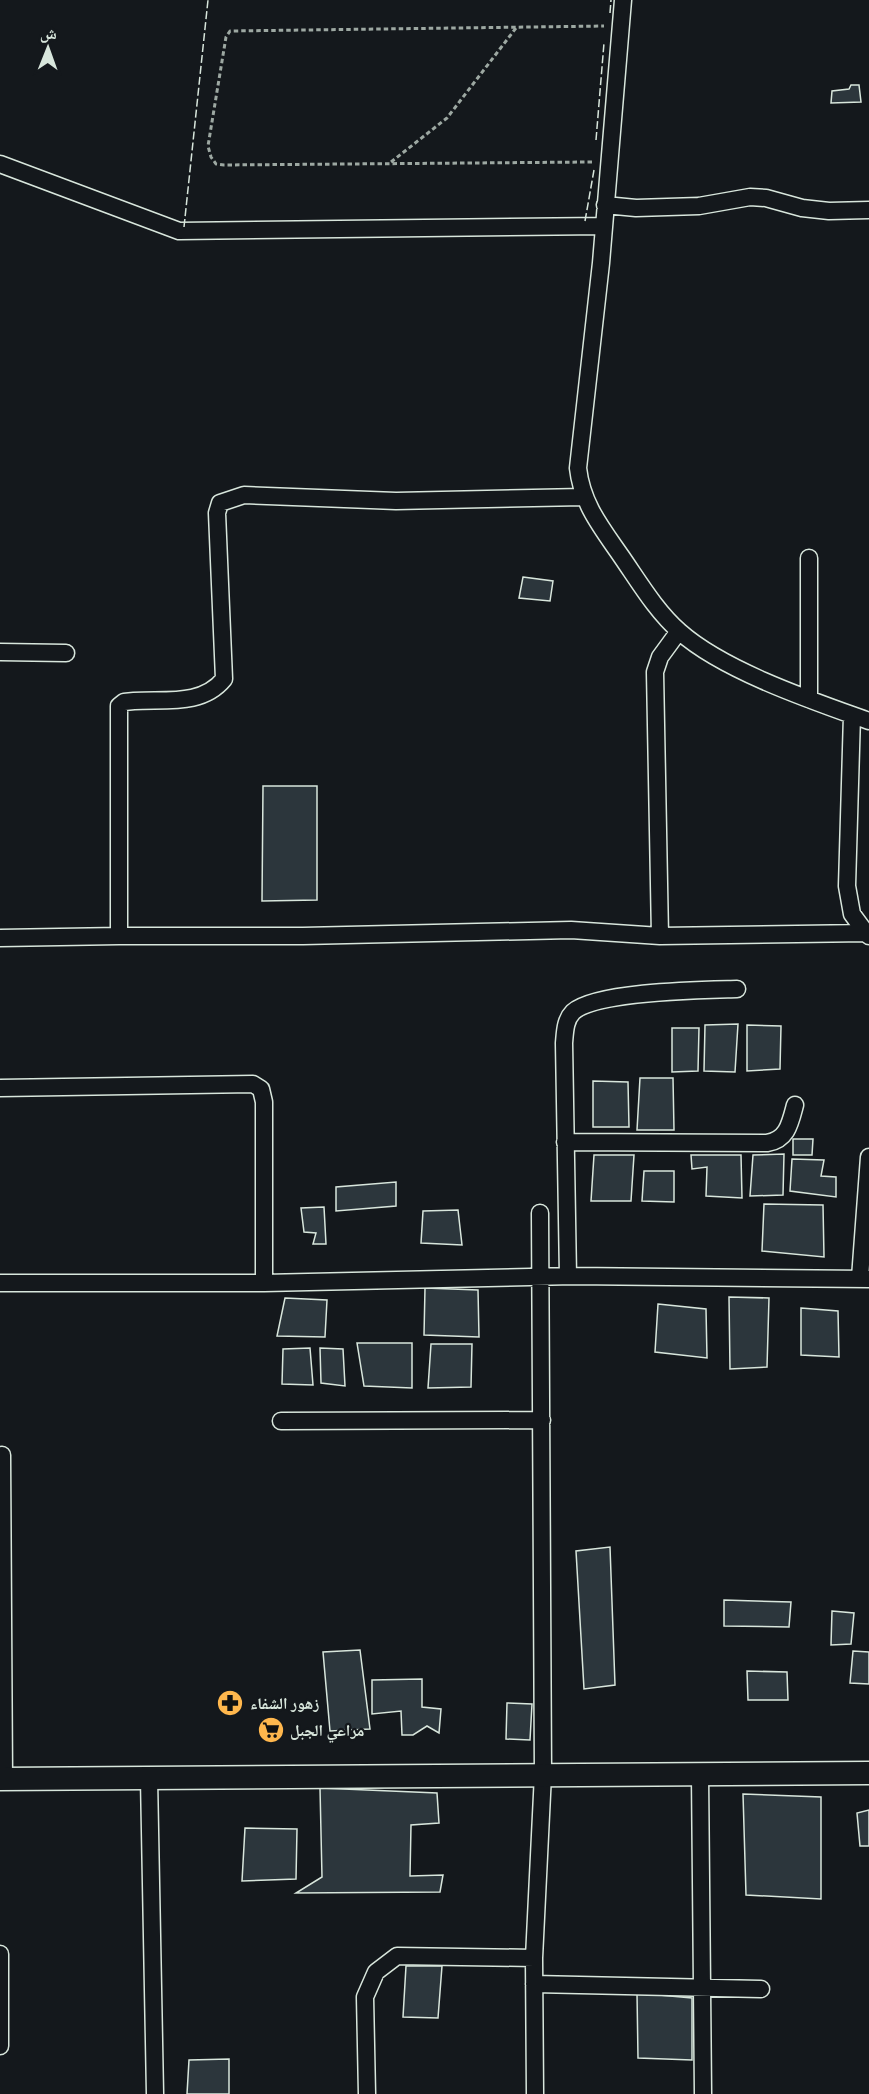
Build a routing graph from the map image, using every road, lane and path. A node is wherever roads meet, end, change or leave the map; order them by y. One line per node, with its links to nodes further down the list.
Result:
1 (622, 0): 2 (street)
2 (620, 25): 3 (path); 4 (street)
3 (516, 27): 5 (path); 5 (path)
4 (609, 162): 5 (path); 7 (street)
5 (390, 163)
6 (0, 164): 9 (street)
7 (605, 205): 8 (street); 9 (street)
8 (869, 210)
9 (603, 226): 10 (street)
10 (583, 497): 12 (street); 19 (street)
11 (809, 558): 15 (street)
12 (679, 631): 15 (street); 20 (street)
13 (0, 652): 14 (street)
14 (66, 653)
15 (809, 699): 16 (street)
16 (852, 715): 17 (street); 18 (street)
17 (869, 722)
18 (868, 934): 20 (street)
19 (118, 936): 20 (street); 21 (street)
20 (660, 936)
21 (0, 938)
22 (737, 989): 25 (street)
23 (0, 1088): 31 (street)
24 (795, 1106): 25 (street)
25 (565, 1142): 29 (street)
26 (869, 1157): 30 (street)
27 (540, 1213): 28 (street)
28 (542, 1276): 29 (street); 31 (street); 33 (street)
29 (568, 1276): 30 (street)
30 (865, 1278)
31 (264, 1282): 32 (street)
32 (0, 1283)
33 (542, 1420): 34 (street); 37 (street)
34 (280, 1421)
35 (2, 1455): 36 (street)
36 (1, 1560): 41 (street)
37 (543, 1773): 39 (street); 40 (street); 43 (street)
38 (869, 1773): 39 (street)
39 (700, 1774): 45 (street)
40 (149, 1778): 41 (street); 48 (street)
41 (2, 1779)
42 (0, 1954): 47 (street)
43 (534, 1958): 44 (street); 49 (street)
44 (534, 1984): 45 (street); 50 (street)
45 (702, 1987): 46 (street); 51 (street)
46 (762, 1989)
47 (0, 2046)
48 (155, 2094)
49 (367, 2094)
50 (535, 2094)
51 (703, 2094)

